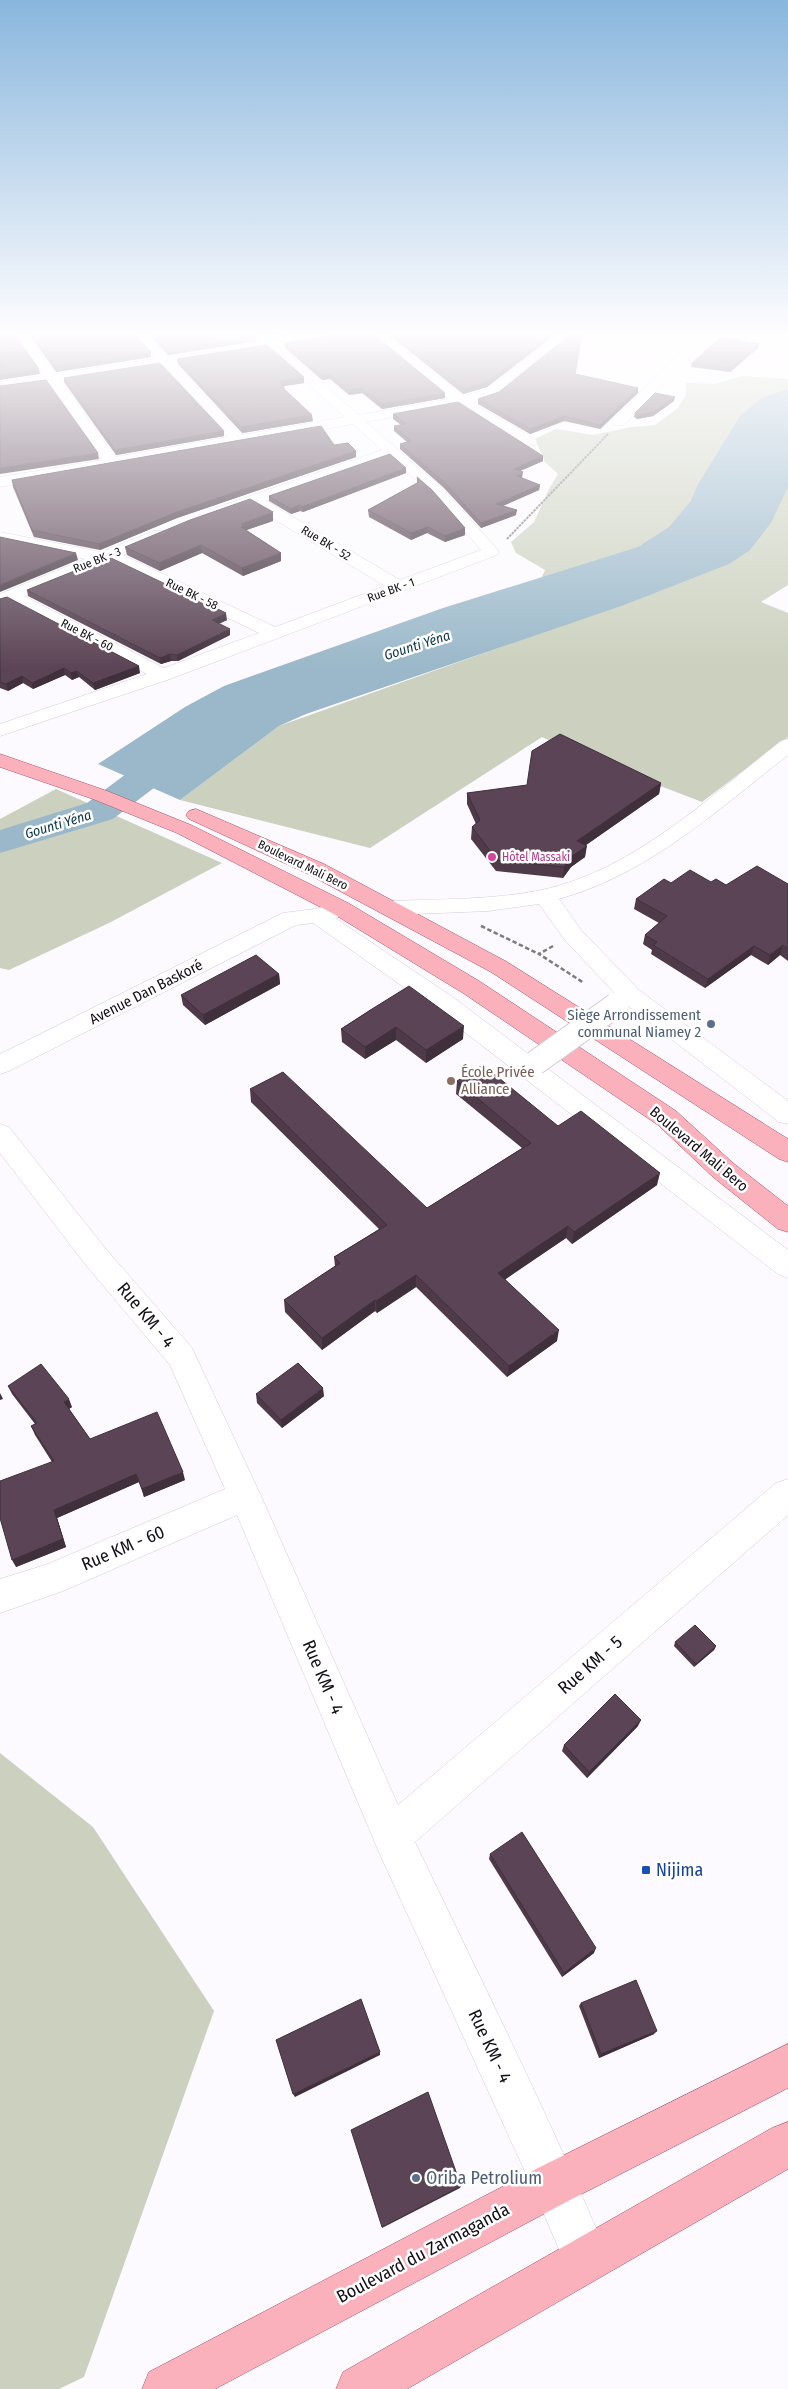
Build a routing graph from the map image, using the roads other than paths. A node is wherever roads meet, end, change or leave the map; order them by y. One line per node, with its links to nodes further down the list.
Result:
1 (100, 445): 5 (street)
2 (207, 445): 5 (street)
3 (385, 445): 4 (street)
4 (392, 452): 7 (street); 12 (street, Rue BK - 1)
5 (112, 462): 6 (street)
6 (0, 482)
7 (253, 500): 8 (street); 12 (street, Rue BK - 52)
8 (201, 518)
9 (176, 527): 11 (street, Rue BK - 3)
10 (0, 537): 11 (street, Rue BK - 58)
11 (107, 556): 13 (street, Rue BK - 3); 14 (street, Rue BK - 58)
12 (399, 587): 14 (street, Rue BK - 1)
13 (5, 598): 15 (street, Rue BK - 60)
14 (273, 633): 15 (street, Rue BK - 1)
15 (163, 675): 16 (street, Rue BK - 1)
16 (0, 730)
17 (0, 742): 20 (main road, Boulevard Mali Bero)
18 (788, 745): 23 (street)
19 (0, 760): 20 (main road, Boulevard Mali Bero)
20 (108, 789): 21 (main road, Boulevard Mali Bero)
21 (143, 802): 22 (main road, Boulevard Mali Bero); 24 (main road, Boulevard Mali Bero)
22 (308, 892): 25 (main road, Boulevard Mali Bero); 26 (street)
23 (546, 896): 24 (street); 31 (street)
24 (391, 908): 30 (main road, Boulevard Mali Bero)
25 (328, 912): 26 (street, Avenue Dan Baskoré); 32 (main road, Boulevard Mali Bero); 38 (street)
26 (292, 918): 29 (street, Avenue Dan Baskoré)
27 (616, 1004): 28 (street, bridge)
28 (535, 1063)
29 (0, 1065)
30 (702, 1097): 34 (main road, Boulevard Mali Bero); 35 (main road)
31 (788, 1115)
32 (666, 1118): 36 (main road); 37 (main road, Boulevard Mali Bero)
33 (0, 1134): 40 (street, Rue KM - 4)
34 (788, 1152)
35 (788, 1166)
36 (788, 1205)
37 (788, 1221)
38 (788, 1266)
39 (788, 1494): 42 (street, Rue KM - 5)
40 (245, 1496): 41 (street, Rue KM - 60); 42 (street, Rue KM - 4)
41 (0, 1596)
42 (392, 1836): 45 (street, Rue KM - 4)
43 (788, 2065): 45 (main road, Boulevard du Zarmaganda)
44 (788, 2144): 46 (main road)
45 (554, 2184): 46 (street, Rue KM - 4); 47 (main road, Boulevard du Zarmaganda)
46 (586, 2259): 48 (main road)
47 (166, 2389)
48 (360, 2389)

